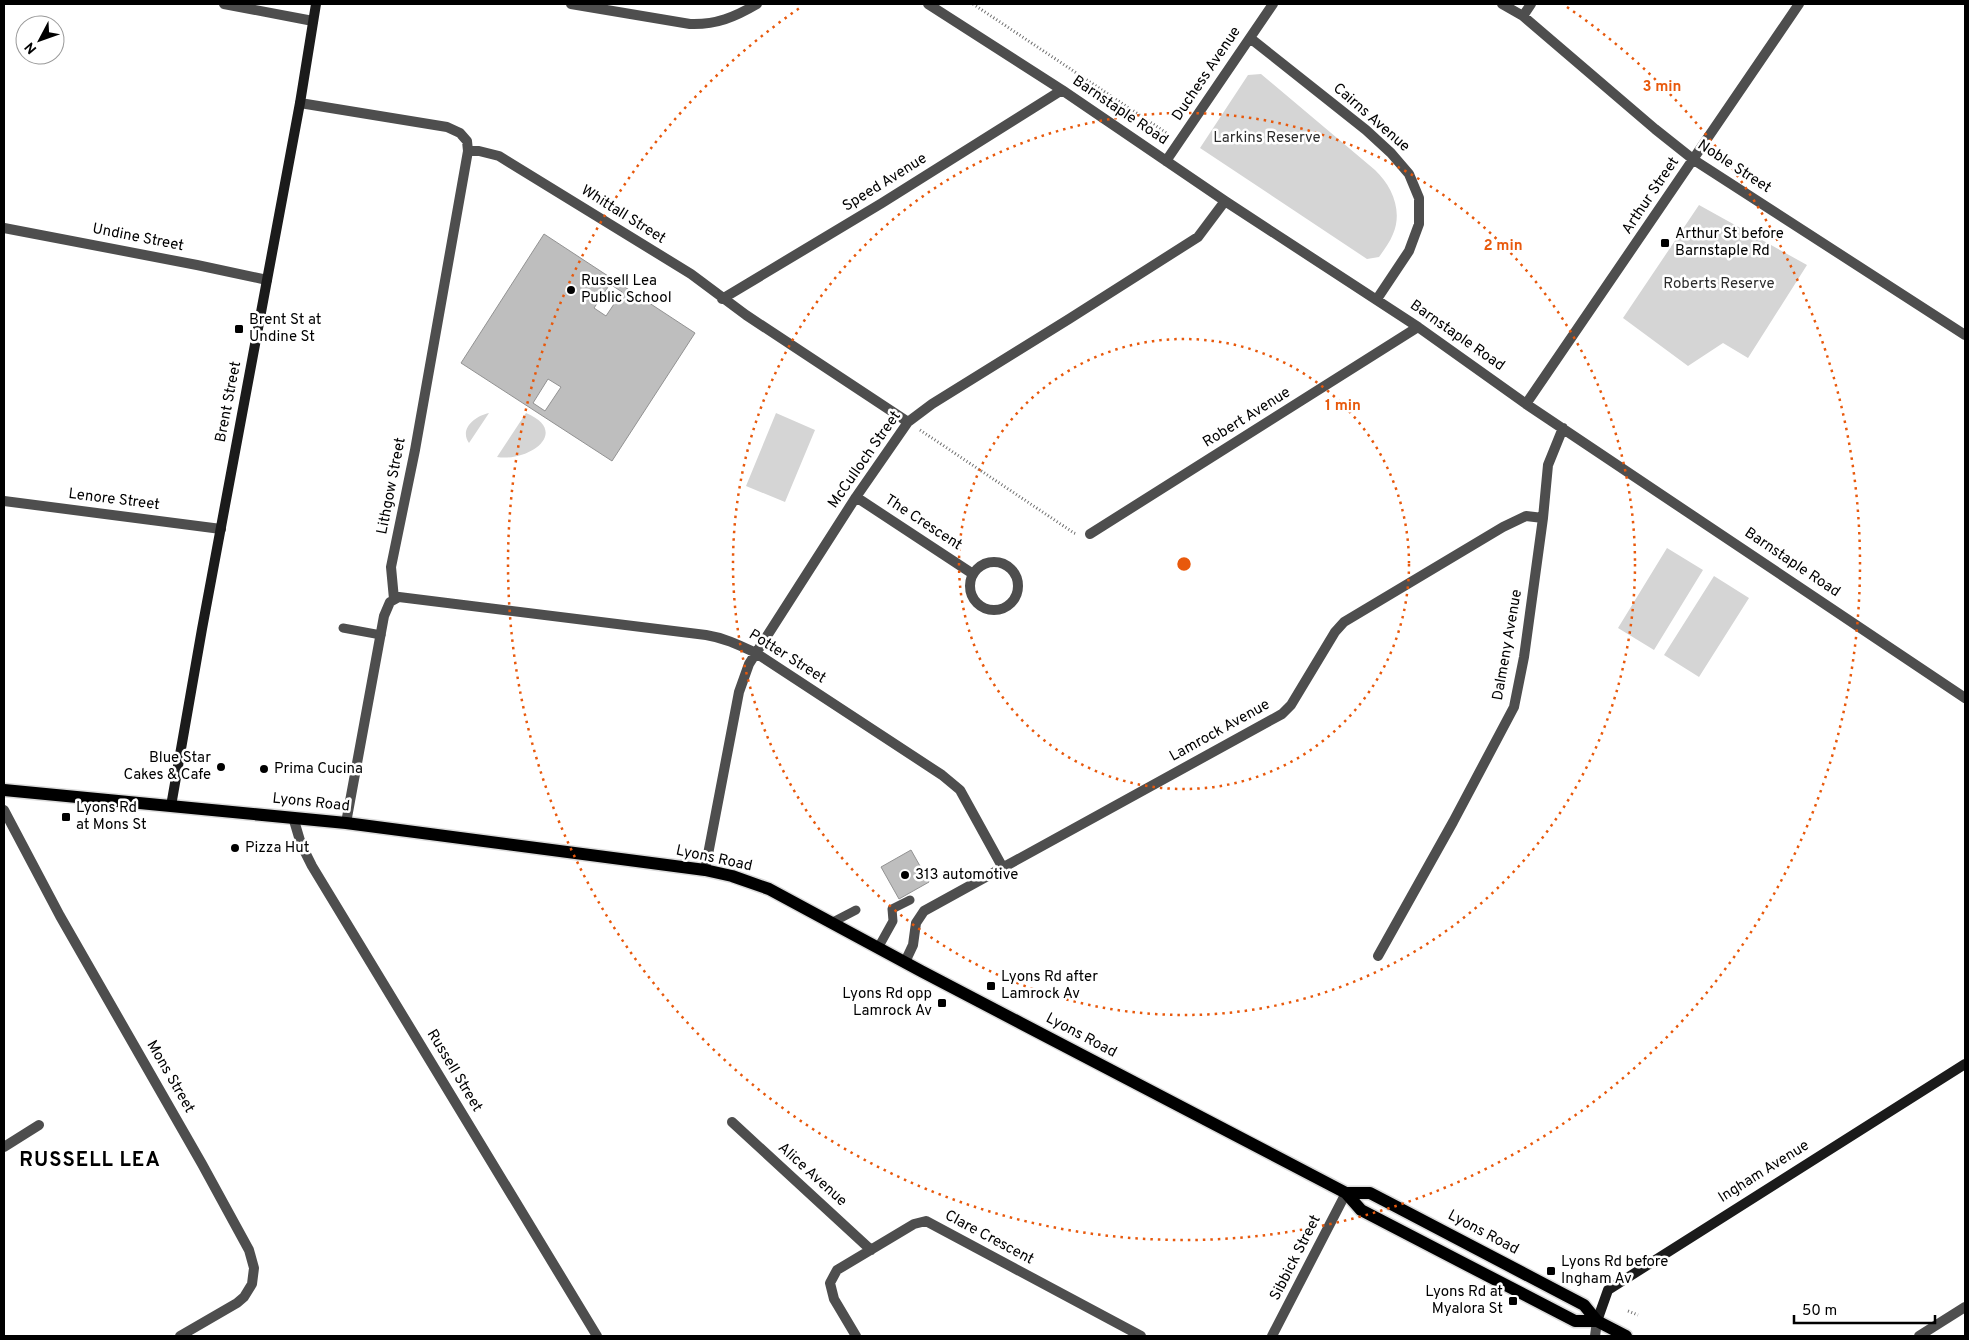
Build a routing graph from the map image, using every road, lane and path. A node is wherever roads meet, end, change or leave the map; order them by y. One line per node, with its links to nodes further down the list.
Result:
1 (224, 4): 12 (street)
2 (316, 4): 12 (main road, Brent Street)
3 (571, 4): 4 (street)
4 (757, 4)
5 (928, 4): 14 (street, Barnstaple Road)
6 (973, 4): 16 (path, Barnstaple Road)
7 (1273, 4): 13 (street, Duchess Avenue)
8 (1502, 4): 11 (street, Noble Street)
9 (1531, 4): 11 (street)
10 (1799, 4): 19 (street, Arthur Street)
11 (1523, 16): 19 (street, Noble Street)
12 (313, 22): 15 (main road, Brent Street)
13 (1250, 38): 16 (street, Duchess Avenue); 24 (street, Cairns Avenue)
14 (1062, 90): 18 (street, Barnstaple Road); 23 (street, Speed Avenue)
15 (300, 103): 17 (street); 22 (main road, Brent Street)
16 (1179, 141): 18 (street, Duchess Avenue)
17 (468, 151): 23 (street, Whittall Street); 36 (street, Lithgow Street)
18 (1166, 160): 20 (street, Barnstaple Road)
19 (1694, 160): 26 (street, Noble Street); 27 (street, Arthur Street)
20 (1225, 201): 24 (street, Barnstaple Road); 28 (street, McCulloch Street)
21 (4, 228): 22 (street, Undine Street)
22 (267, 280): 33 (main road, Brent Street)
23 (722, 298): 28 (street, Whittall Street)
24 (1377, 299): 25 (street, Barnstaple Road)
25 (1418, 327): 27 (street, Barnstaple Road); 34 (street, Robert Avenue)
26 (1965, 335)
27 (1526, 404): 29 (street, Barnstaple Road)
28 (908, 422): 30 (street, McCulloch Street); 34 (path)
29 (1563, 428): 32 (street, Dalmeny Avenue); 40 (street, Barnstaple Road)
30 (856, 497): 35 (street, The Crescent); 39 (street, McCulloch Street)
31 (4, 501): 33 (street, Lenore Street)
32 (1543, 518): 46 (street, Lamrock Avenue); 52 (street, Dalmeny Avenue)
33 (221, 529): 42 (main road, Brent Street)
34 (1090, 534)
35 (973, 574): 35 (street)
36 (394, 599): 38 (street); 39 (street, Potter Street)
37 (343, 628): 38 (lane)
38 (381, 635): 45 (street)
39 (756, 653): 46 (street, Potter Street); 47 (street, McCulloch Street)
40 (1965, 698)
41 (4, 790): 42 (main road, Lyons Road)
42 (171, 806): 44 (main road, Lyons Road)
43 (4, 810): 64 (street, Mons Street)
44 (293, 817): 45 (main road, Lyons Road); 65 (street, Russell Street)
45 (346, 823): 47 (main road, Lyons Road)
46 (1003, 868): 53 (street, Lamrock Avenue)
47 (705, 870): 50 (main road, Lyons Road)
48 (910, 900): 51 (lane)
49 (856, 910): 50 (lane)
50 (831, 922): 51 (main road, Lyons Road)
51 (878, 948): 53 (main road, Lyons Road)
52 (1378, 956)
53 (905, 962): 58 (main road, Lyons Road)
54 (1965, 1064): 63 (main road, Ingham Avenue)
55 (732, 1122): 59 (street, Alice Avenue)
56 (39, 1126): 57 (street)
57 (4, 1147)
58 (1346, 1193): 63 (main road, Lyons Road); 63 (main road, Lyons Road); 68 (street, Sibbick Street)
59 (871, 1250): 66 (street, Clare Crescent); 67 (street, Clare Crescent)
60 (1965, 1307): 71 (street)
61 (1628, 1311): 62 (path)
62 (1638, 1315)
63 (1597, 1321): 69 (street); 70 (main road, Lyons Road)
64 (180, 1336)
65 (597, 1336)
66 (856, 1336)
67 (1141, 1336)
68 (1272, 1336)
69 (1595, 1336)
70 (1626, 1336)
71 (1919, 1336)

